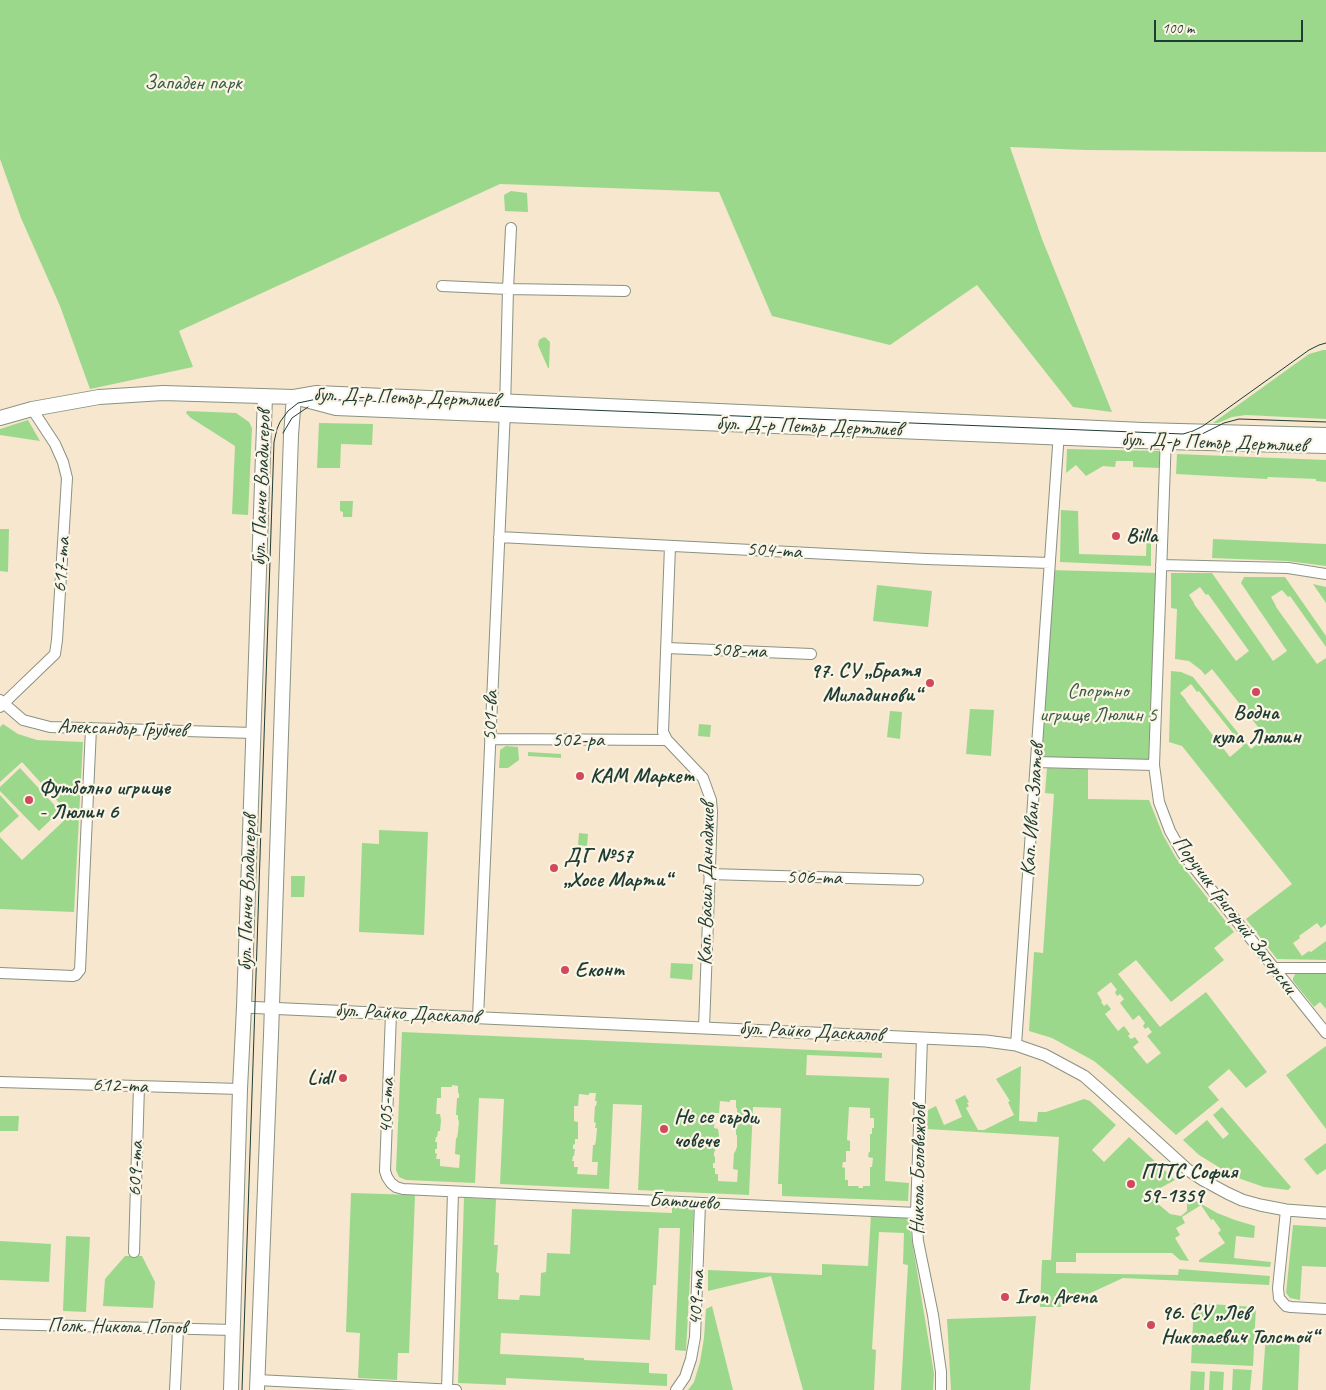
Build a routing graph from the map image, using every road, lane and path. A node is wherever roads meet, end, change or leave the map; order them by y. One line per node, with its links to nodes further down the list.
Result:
1 (511, 228): 3 (street, 501-ва)
2 (442, 286): 3 (street)
3 (508, 289): 4 (street); 7 (street, 501-ва)
4 (625, 291)
5 (265, 396): 6 (main road, бул. Д-р Петър Дертлиев); 8 (main road, бул. Д-р Петър Дертлиев); 23 (main road, бул. Панчо Владигеров)
6 (294, 397): 7 (main road, бул. Д-р Петър Дертлиев); 34 (main road, бул. Панчо Владигеров)
7 (504, 408): 10 (main road, бул. Д-р Петър Дертлиев); 14 (street, 501-ва)
8 (32, 409): 9 (main road, бул. Д-р Петър Дертлиев); 21 (street, 617-та)
9 (0, 418)
10 (1059, 432): 12 (main road, бул. Д-р Петър Дертлиев); 16 (street, Кап. Иван Златев)
11 (1326, 435): 12 (main road, бул. Д-р Петър Дертлиев)
12 (1166, 436): 13 (main road, бул. Д-р Петър Дертлиев); 17 (street, Поручик Григорий Загорски)
13 (1326, 446)
14 (499, 537): 15 (street, 504-та); 24 (street, 501-ва)
15 (670, 546): 16 (street, 504-та); 19 (street)
16 (1050, 562): 26 (street, Кап. Иван Златев)
17 (1161, 564): 18 (street); 27 (street, Поручик Григорий Загорски)
18 (1326, 574)
19 (667, 648): 20 (street, 508-ма); 25 (street)
20 (811, 654)
21 (1, 703): 22 (street, Александър Грубчев)
22 (90, 728): 23 (street, Александър Грубчев); 32 (street)
23 (253, 733): 33 (main road, бул. Панчо Владигеров)
24 (490, 739): 25 (street, 502-ра); 36 (street, 501-ва)
25 (666, 740): 28 (street, Кап. Васил Данаджиев)
26 (1036, 762): 27 (street); 40 (street, Кап. Иван Златев)
27 (1154, 765): 30 (street, Поручик Григорий Загорски)
28 (709, 874): 29 (street, 506-та); 37 (street, Кап. Васил Данаджиев)
29 (918, 880)
30 (1274, 968): 31 (street); 38 (street, Поручик Григорий Загорски)
31 (1326, 968)
32 (0, 973)
33 (244, 1007): 34 (street, бул. Райко Даскалов); 43 (main road, бул. Панчо Владигеров)
34 (272, 1008): 35 (street, бул. Райко Даскалов); 55 (main road, бул. Панчо Владигеров)
35 (391, 1013): 36 (street, бул. Райко Даскалов); 44 (street, 405-та)
36 (478, 1017): 37 (street, бул. Райко Даскалов)
37 (704, 1028): 39 (street, бул. Райко Даскалов)
38 (1326, 1033)
39 (922, 1038): 40 (street, бул. Райко Даскалов); 48 (street, Никола Беловеждов)
40 (1016, 1045): 47 (street, бул. Райко Даскалов)
41 (0, 1082): 42 (street, 612-та)
42 (139, 1086): 43 (street, 612-та); 50 (street, 609-та)
43 (240, 1090): 54 (main road, бул. Панчо Владигеров)
44 (403, 1190): 45 (street, Батошево)
45 (453, 1192): 46 (street, Батошево); 59 (street)
46 (700, 1202): 48 (street, Батошево); 61 (street, 409-та)
47 (1286, 1210): 49 (street, бул. Райко Даскалов); 51 (street)
48 (916, 1213): 62 (street, Никола Беловеждов)
49 (1326, 1213)
50 (134, 1252)
51 (1326, 1309)
52 (0, 1324): 53 (street, Полк. Никола Попов)
53 (178, 1329): 54 (street, Полк. Никола Попов); 57 (street)
54 (233, 1330): 58 (main road, бул. Панчо Владигеров)
55 (257, 1385): 56 (street)
56 (401, 1389): 59 (street)
57 (175, 1390)
58 (231, 1390)
59 (447, 1390): 60 (street)
60 (456, 1390)
61 (676, 1390)
62 (940, 1390)

